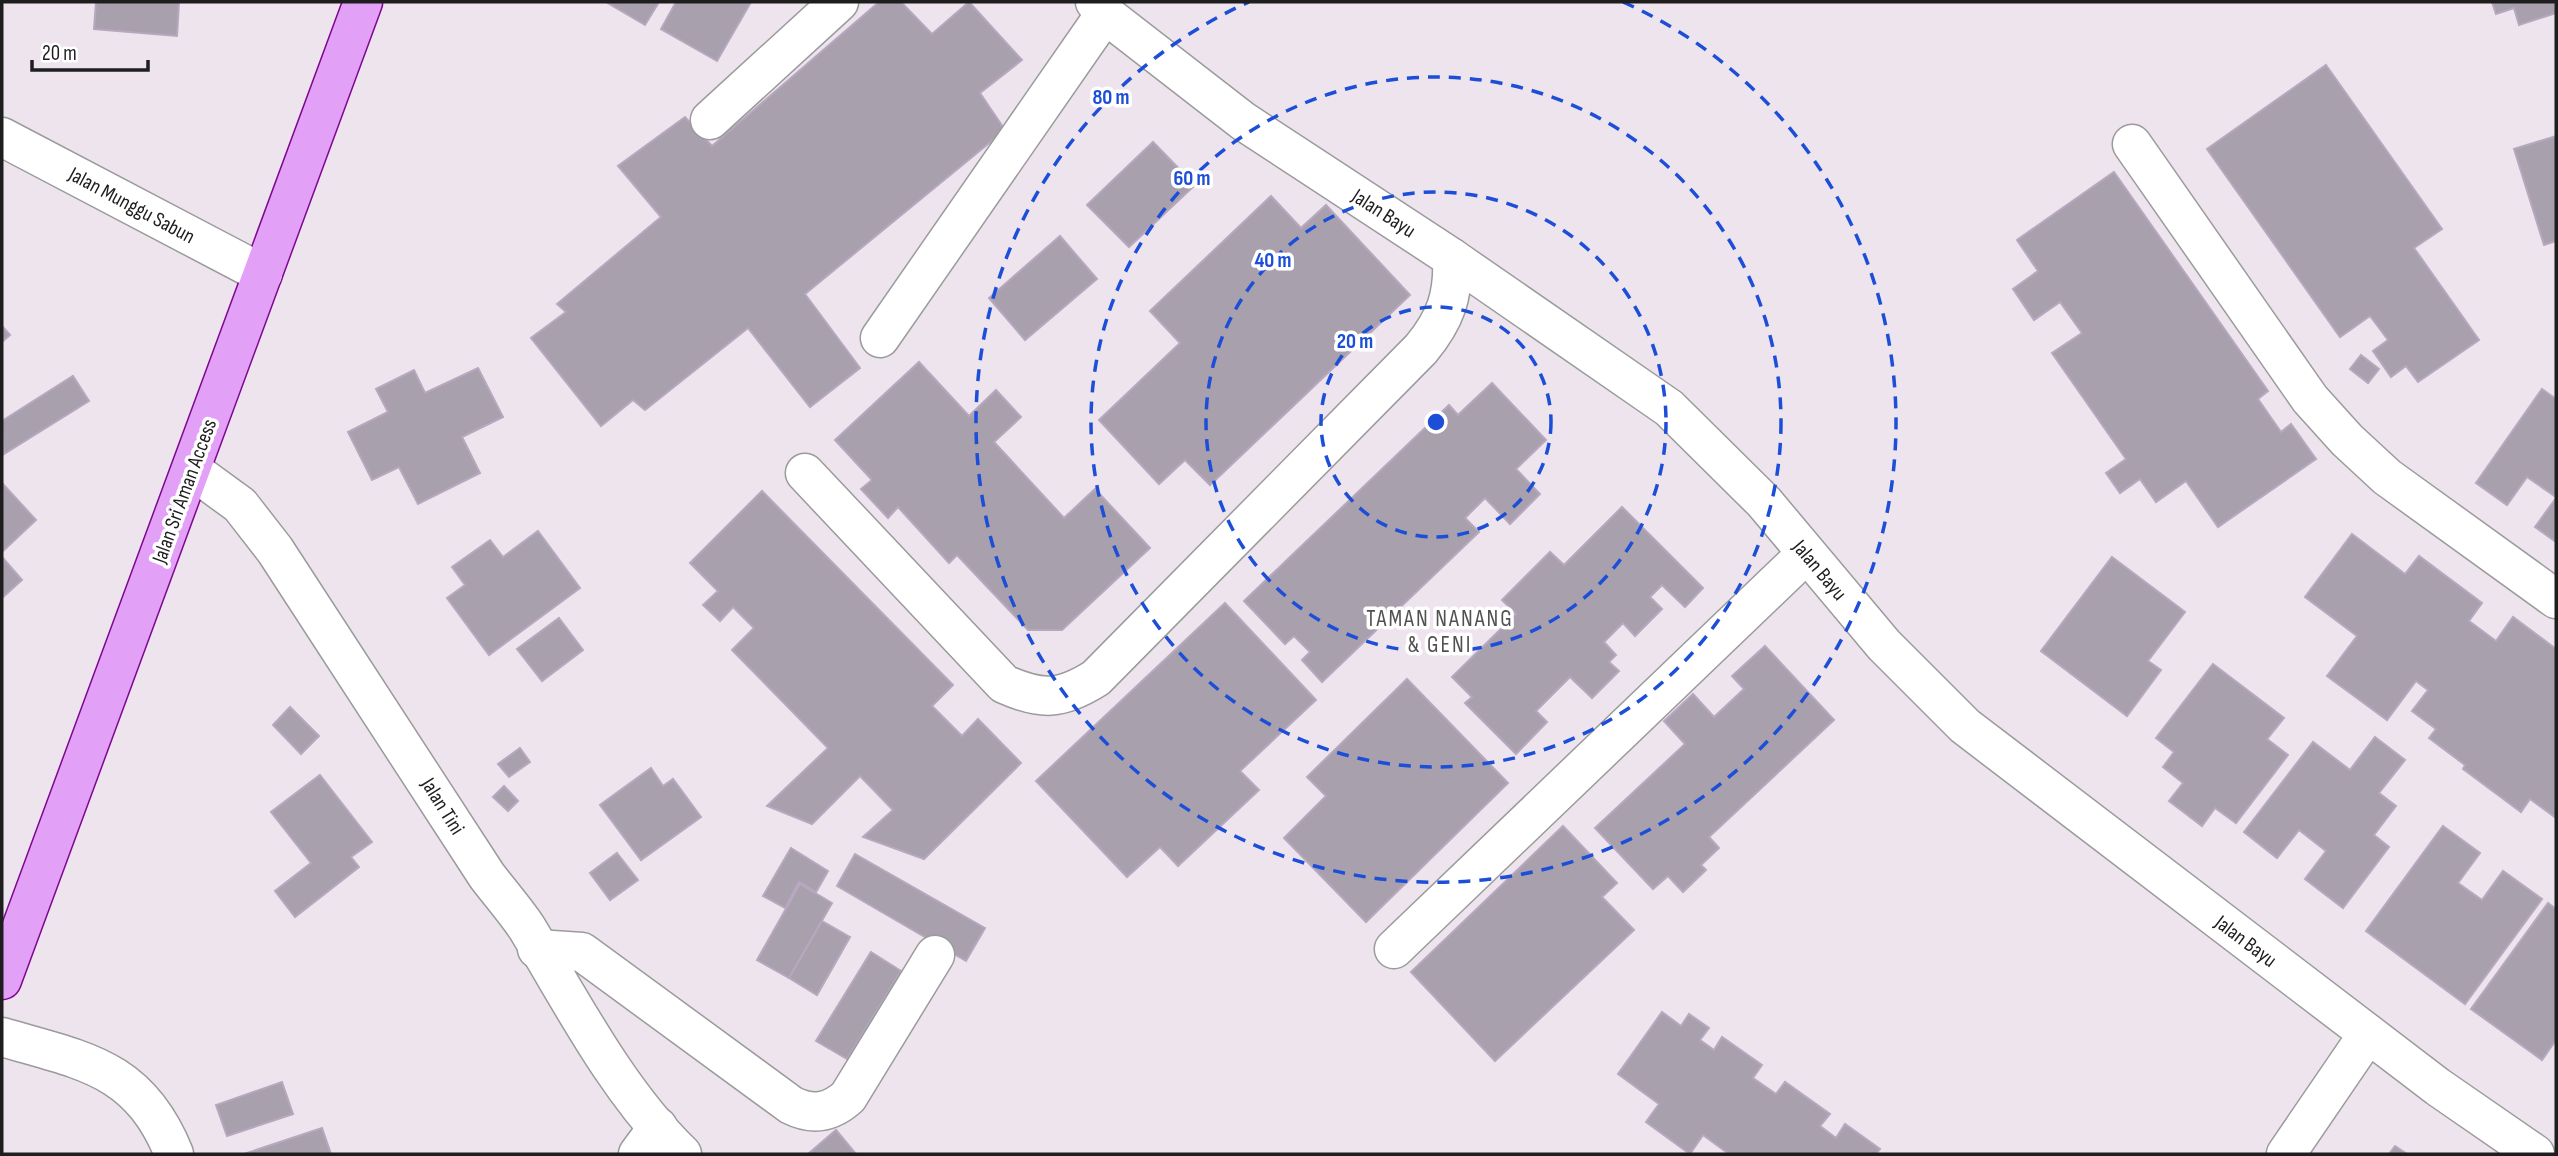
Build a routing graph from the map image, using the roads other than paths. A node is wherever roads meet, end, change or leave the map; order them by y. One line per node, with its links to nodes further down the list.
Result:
1 (363, 2): 8 (main road, Jalan Sri Aman Access)
2 (839, 2): 4 (street)
3 (1100, 8): 7 (street, Jalan Bayu); 9 (street)
4 (710, 120)
5 (2, 137): 8 (street, Jalan Munggu Sabun)
6 (2132, 144): 13 (street)
7 (1452, 258): 11 (street); 12 (street, Jalan Bayu)
8 (263, 274): 10 (main road, Jalan Sri Aman Access)
9 (880, 338)
10 (192, 470): 14 (street, Jalan Tini); 17 (main road, Jalan Sri Aman Access)
11 (805, 473)
12 (1806, 554): 15 (street); 18 (street, Jalan Bayu)
13 (2556, 599)
14 (537, 949): 16 (street); 20 (street, Jalan Tini)
15 (1394, 949)
16 (935, 955)
17 (2, 980)
18 (2368, 1034): 22 (street); 23 (street, Jalan Bayu)
19 (2, 1038): 21 (street)
20 (659, 1145)
21 (174, 1154)
22 (2286, 1154)
23 (2535, 1154)

